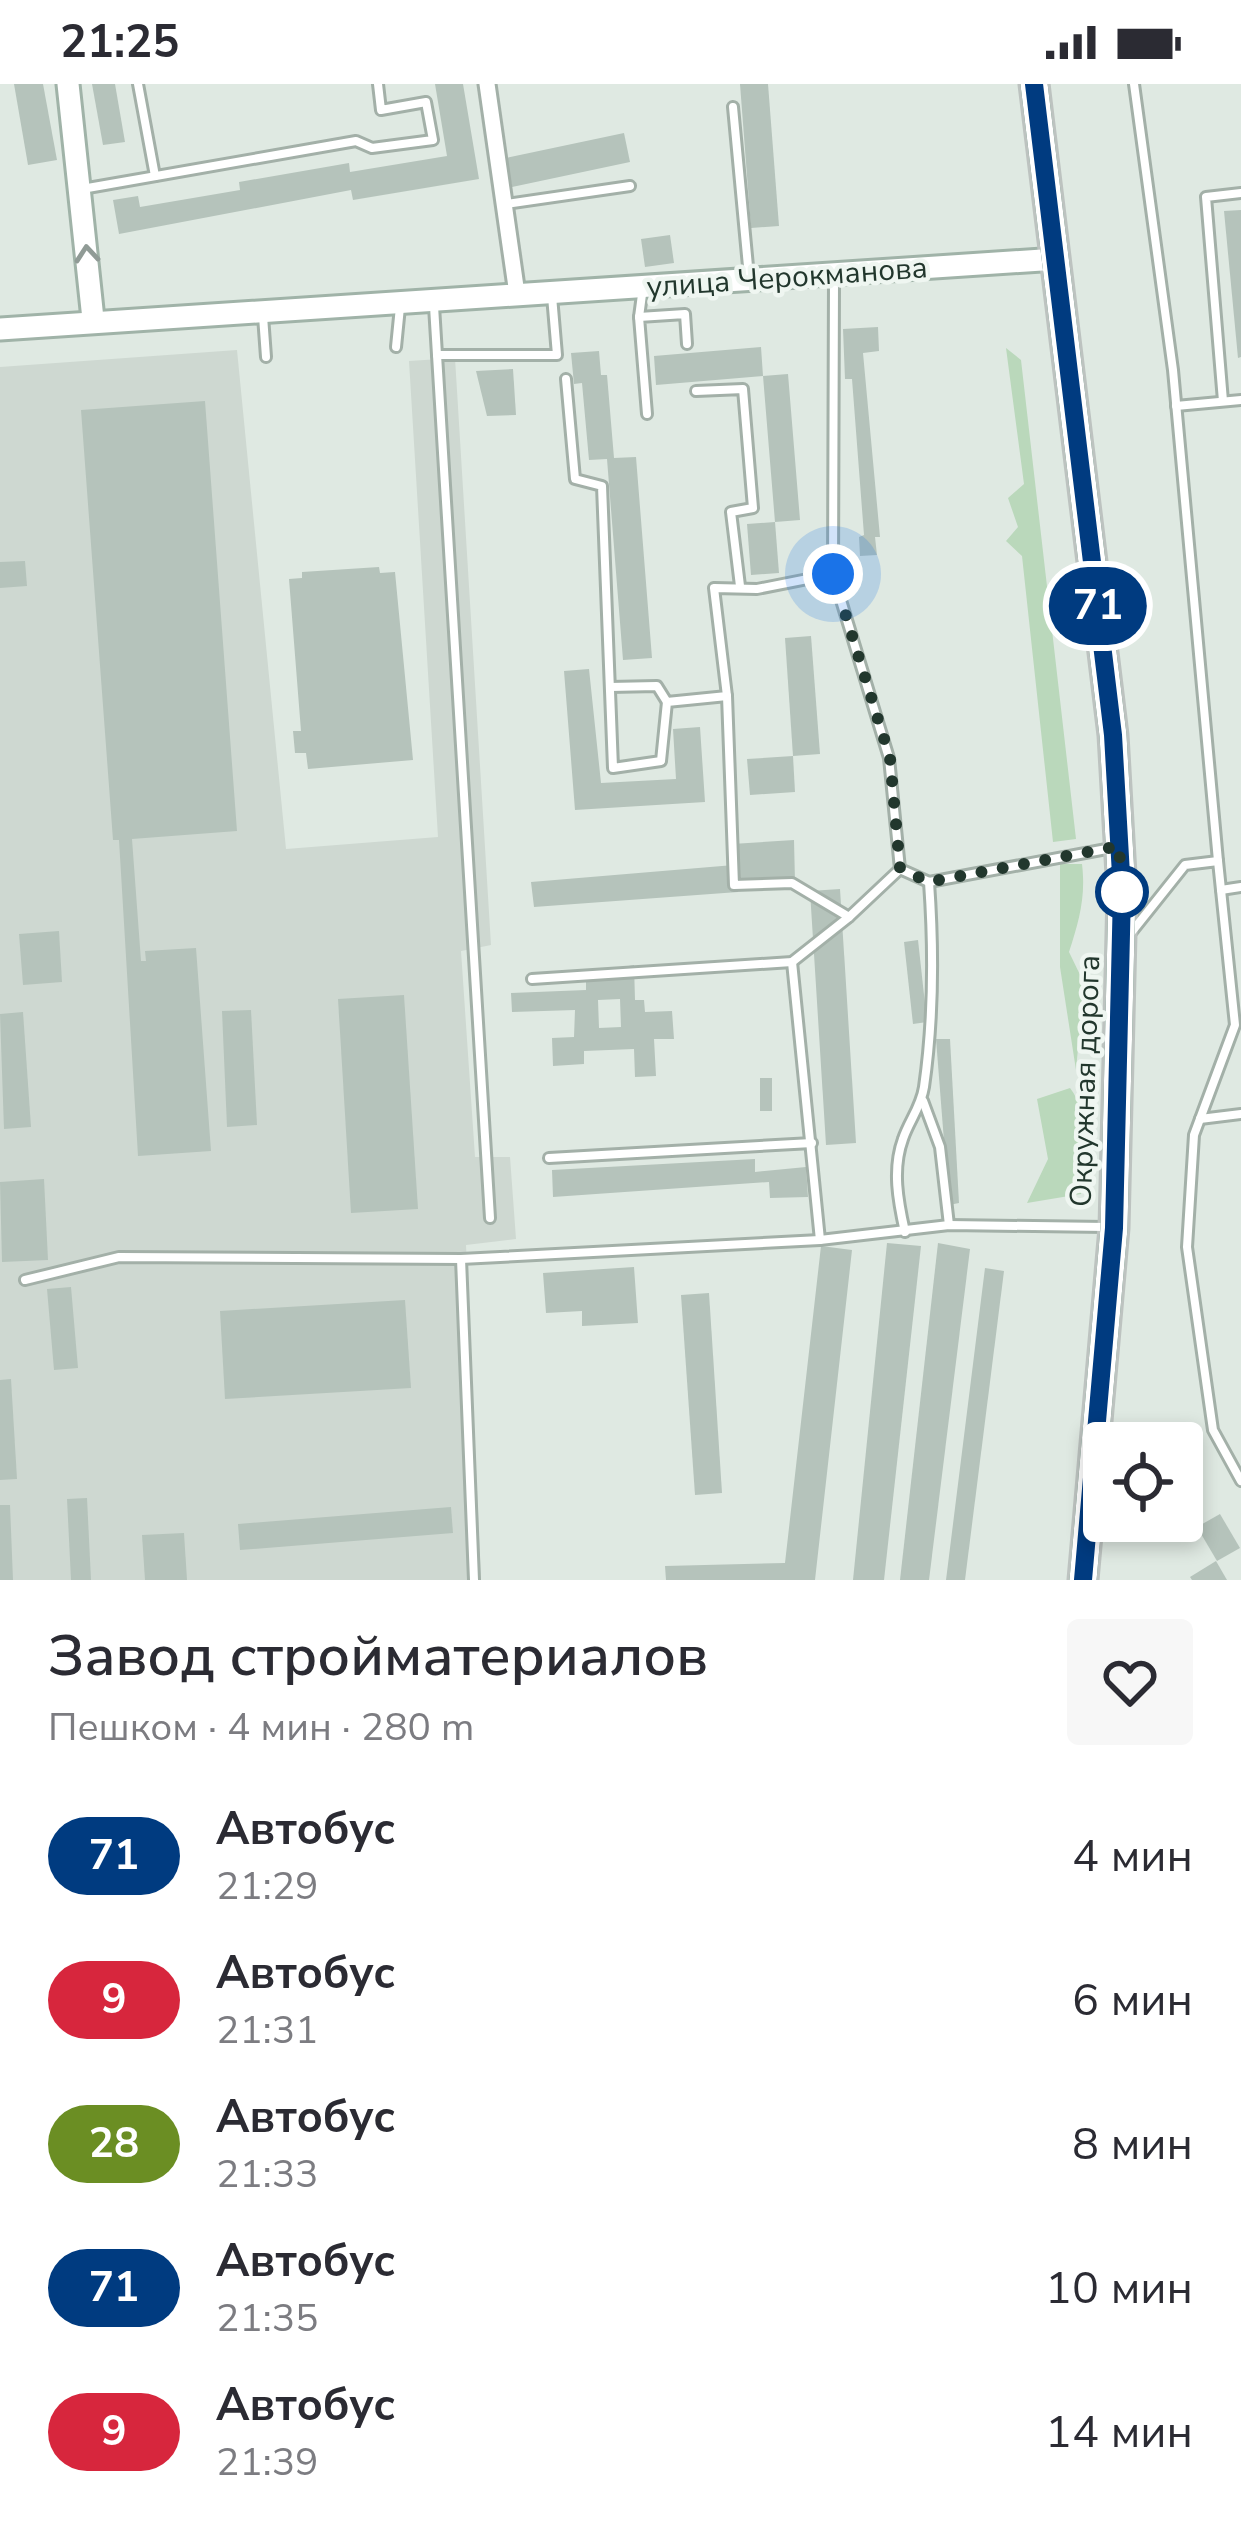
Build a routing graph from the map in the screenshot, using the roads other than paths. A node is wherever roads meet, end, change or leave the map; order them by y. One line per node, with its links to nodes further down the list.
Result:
1 (68, 84): 10 (street)
2 (137, 84): 8 (lane)
3 (377, 84): 8 (lane)
4 (487, 84): 12 (street)
5 (1034, 84): 13 (highway, Окружная дорога)
6 (1135, 84): 33 (lane)
7 (734, 107): 15 (lane)
8 (155, 176): 10 (lane)
9 (629, 186): 12 (lane)
10 (82, 189): 23 (street, one-way to 10)
11 (1241, 194): 32 (lane)
12 (506, 205): 18 (street)
13 (1057, 259): 14 (street, улица Черокманова); 40 (highway, Окружная дорога)
14 (834, 274): 15 (street, улица Черокманова); 35 (lane)
15 (749, 277): 16 (street, улица Черокманова)
16 (643, 286): 17 (street, улица Черокманова); 22 (lane)
17 (552, 291): 18 (street, улица Черокманова); 27 (lane)
18 (517, 294): 19 (street, улица Черокманова)
19 (433, 298): 20 (street, улица Черокманова); 27 (lane)
20 (401, 300): 21 (street, улица Черокманова); 26 (lane)
21 (262, 309): 23 (street, улица Черокманова); 28 (lane)
22 (639, 317): 25 (lane); 34 (lane)
23 (93, 319): 24 (street, улица Черокманова)
24 (0, 329)
25 (687, 344)
26 (396, 347)
27 (437, 355): 55 (lane)
28 (266, 357)
29 (566, 380): 37 (lane)
30 (697, 391): 36 (lane)
31 (1241, 400): 32 (lane)
32 (1223, 401): 33 (lane)
33 (1176, 406): 41 (lane)
34 (647, 414)
35 (833, 574): 36 (lane); 42 (lane)
36 (740, 586): 38 (lane)
37 (610, 687): 39 (lane); 39 (lane)
38 (727, 696): 39 (lane); 46 (lane)
39 (667, 702)
40 (1119, 846): 43 (lane); 47 (highway, Окружная дорога)
41 (1218, 861): 45 (lane); 47 (lane)
42 (900, 868): 43 (lane); 46 (lane)
43 (928, 882): 50 (lane)
44 (1241, 887): 45 (lane)
45 (1221, 890): 52 (lane)
46 (849, 917): 48 (lane)
47 (1121, 945): 57 (highway, Окружная дорога)
48 (792, 962): 49 (lane); 53 (lane)
49 (532, 979)
50 (922, 1099): 56 (lane); 58 (lane)
51 (1241, 1114): 52 (lane)
52 (1200, 1119): 62 (lane)
53 (812, 1143): 54 (lane); 59 (lane)
54 (549, 1158)
55 (490, 1218)
56 (950, 1225): 57 (lane); 58 (lane)
57 (1114, 1228): 64 (highway, Окружная дорога)
58 (904, 1232): 59 (lane)
59 (820, 1240): 60 (lane)
60 (461, 1259): 61 (lane); 63 (lane)
61 (25, 1280)
62 (1241, 1481)
63 (474, 1580)
64 (1083, 1580)

